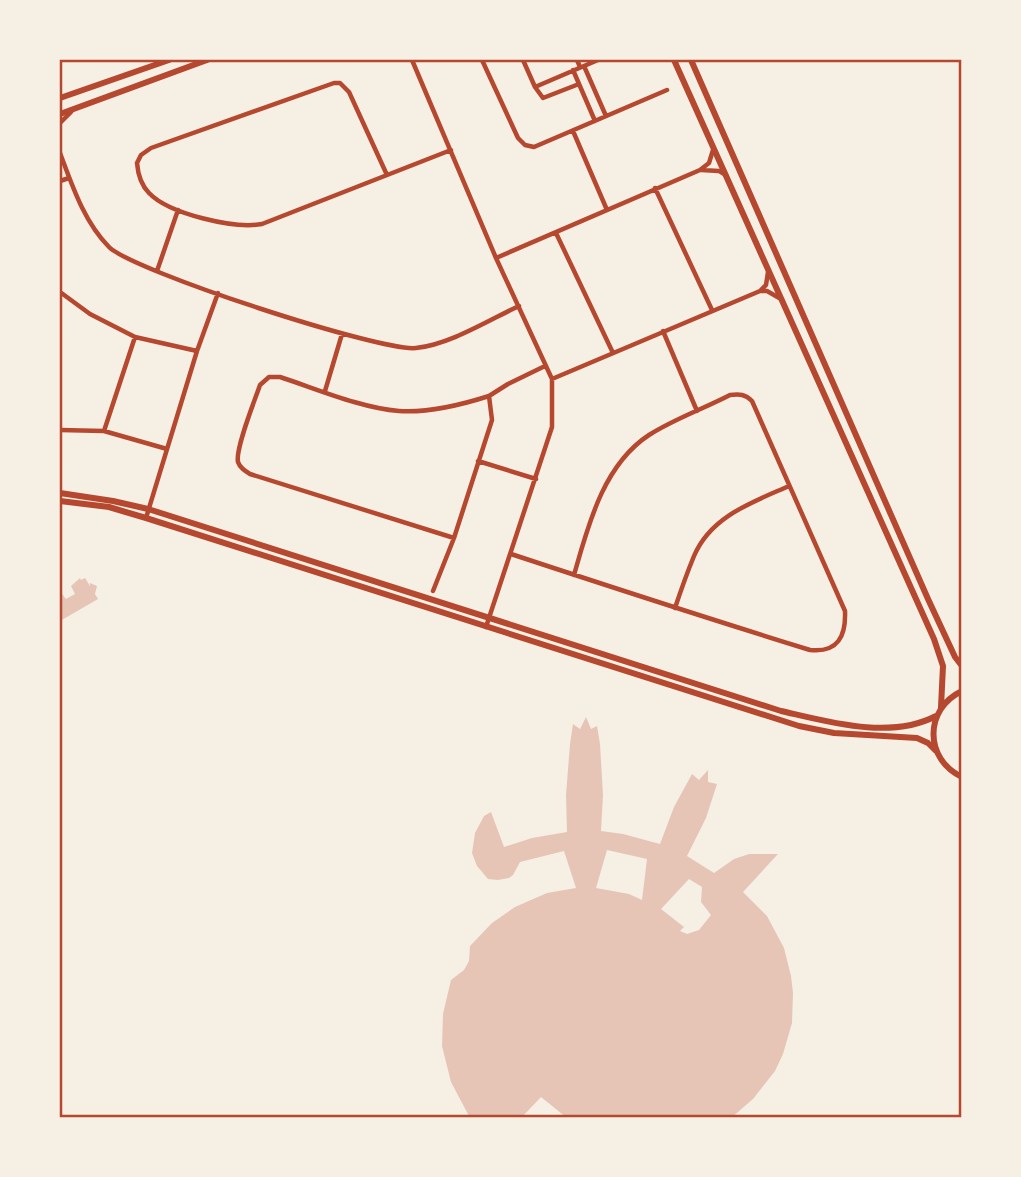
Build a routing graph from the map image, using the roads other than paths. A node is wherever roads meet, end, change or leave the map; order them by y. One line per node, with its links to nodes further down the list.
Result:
1 (169, 60): 15 (main road)
2 (207, 60): 16 (main road)
3 (412, 60): 23 (street)
4 (482, 60): 21 (street)
5 (523, 60): 13 (street)
6 (577, 60): 10 (street)
7 (598, 60): 10 (street)
8 (674, 60): 22 (main road)
9 (691, 60): 70 (main road)
10 (582, 66): 11 (street); 18 (street)
11 (573, 70): 12 (street); 13 (street)
12 (579, 84): 13 (street); 19 (street)
13 (535, 87)
14 (667, 90): 18 (street)
15 (60, 98)
16 (76, 107): 17 (main road); 20 (street)
17 (60, 114)
18 (606, 116): 19 (street)
19 (595, 121): 21 (street)
20 (60, 123)
21 (573, 131): 31 (street)
22 (713, 144): 25 (street); 27 (main road)
23 (451, 150): 26 (street); 34 (street)
24 (60, 153): 28 (street)
25 (700, 170): 27 (street); 30 (street)
26 (387, 175): 32 (street); 32 (street)
27 (727, 176): 35 (main road)
28 (69, 178): 29 (street); 36 (street)
29 (60, 181)
30 (655, 188): 31 (street); 42 (street)
31 (607, 209): 33 (street)
32 (178, 210): 36 (street)
33 (556, 233): 34 (street); 47 (street)
34 (496, 258): 41 (street)
35 (769, 270): 37 (street); 40 (main road)
36 (157, 271): 39 (street)
37 (760, 291): 40 (street); 42 (street)
38 (60, 292): 45 (street)
39 (218, 293): 44 (street); 46 (street)
40 (782, 299): 74 (main road)
41 (519, 306): 44 (street); 48 (street)
42 (712, 310): 43 (street)
43 (663, 331): 47 (street); 52 (street)
44 (342, 334): 50 (street)
45 (135, 337): 46 (street); 54 (street)
46 (197, 351): 55 (street)
47 (613, 353): 49 (street)
48 (545, 366): 49 (street); 51 (street)
49 (552, 379): 57 (street)
50 (325, 391): 51 (street); 63 (street)
51 (489, 396): 56 (street)
52 (697, 411): 58 (street); 65 (street)
53 (60, 430): 54 (street)
54 (104, 431): 55 (street)
55 (167, 449): 61 (street)
56 (478, 461): 57 (street); 63 (street)
57 (536, 479): 64 (street)
58 (789, 486): 67 (street); 67 (street)
59 (60, 493): 61 (main road)
60 (60, 501): 62 (main road)
61 (148, 509): 62 (street); 68 (main road)
62 (146, 518): 69 (main road)
63 (454, 538): 66 (street)
64 (511, 554): 65 (street); 68 (street)
65 (574, 575): 67 (street)
66 (433, 591)
67 (675, 608)
68 (489, 619): 69 (street); 72 (main road)
69 (486, 627): 73 (main road)
70 (961, 666)
71 (961, 691): 74 (main road)
72 (727, 695): 73 (main road); 75 (main road)
73 (725, 704): 76 (main road)
74 (941, 707): 75 (main road)
75 (936, 716): 76 (main road)
76 (936, 751): 77 (main road)
77 (961, 777)

